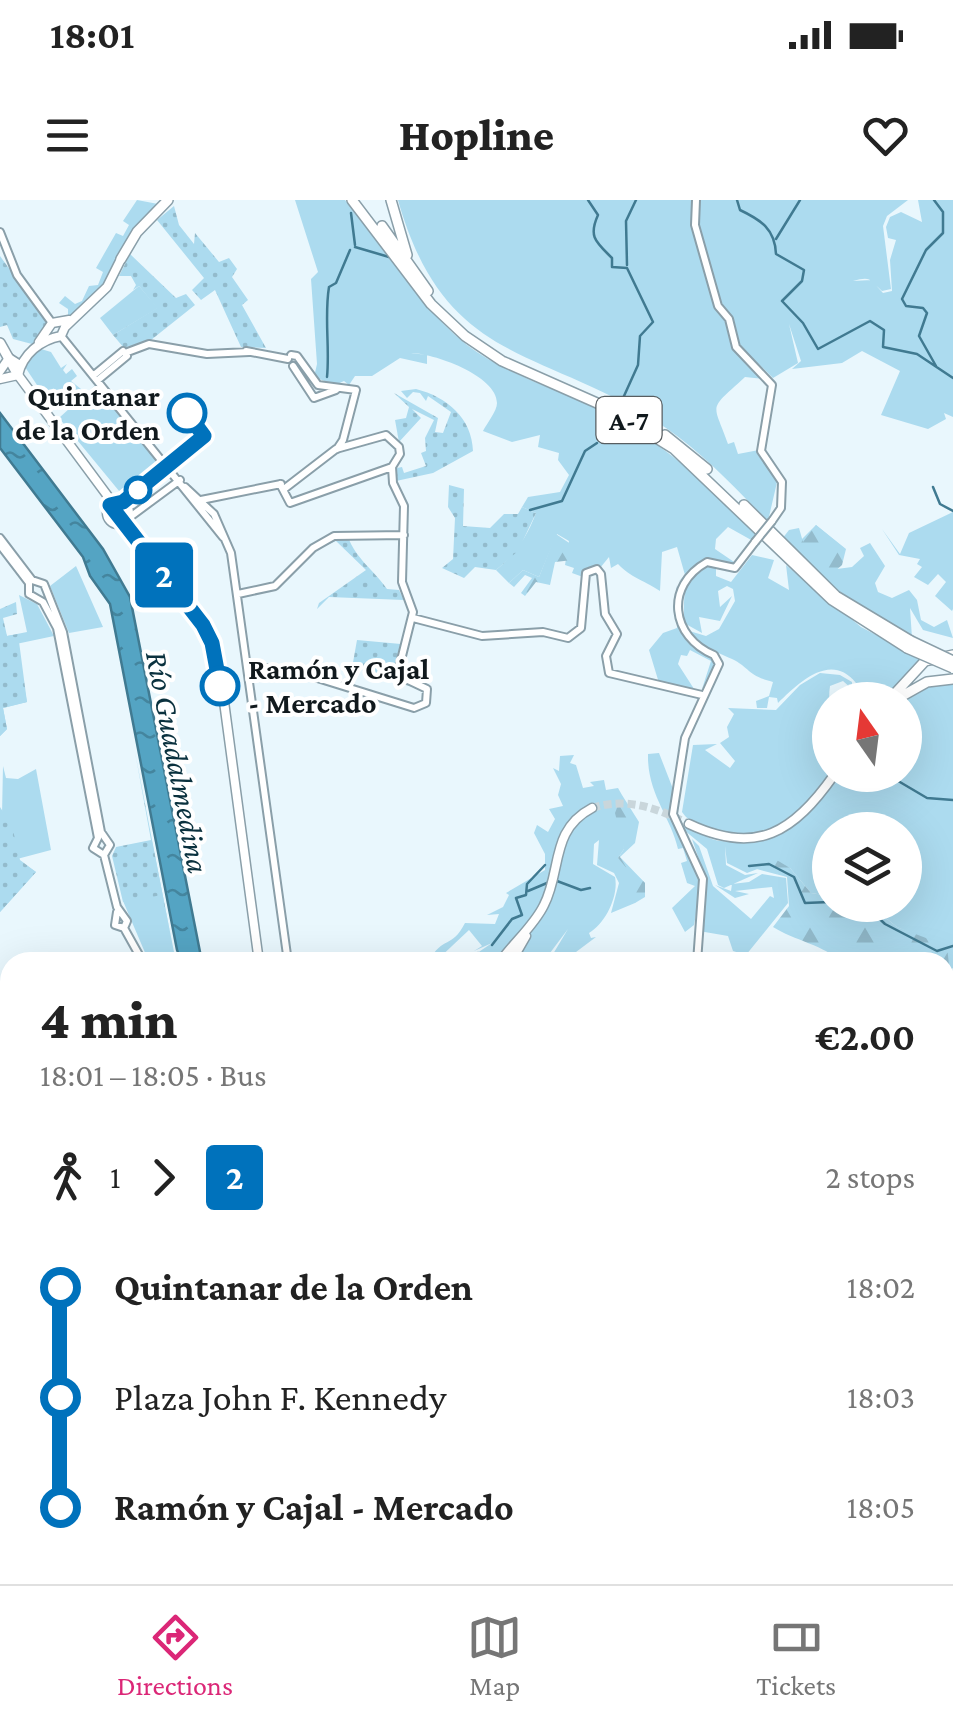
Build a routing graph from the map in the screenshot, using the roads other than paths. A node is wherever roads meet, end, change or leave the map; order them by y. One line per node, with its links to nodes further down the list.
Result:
1 (169, 200): 7 (highway)
2 (352, 200): 36 (highway, A-7)
3 (360, 200): 8 (highway, A-7)
4 (391, 200): 8 (highway)
5 (696, 200): 42 (main road, bridge)
6 (0, 232): 9 (main road)
7 (121, 259): 9 (main road)
8 (417, 276): 36 (highway, A-7)
9 (56, 330): 12 (main road); 13 (main road)
10 (0, 343): 12 (highway)
11 (293, 362): 13 (main road); 14 (main road); 16 (main road)
12 (8, 368): 25 (main road)
13 (96, 377): 19 (main road)
14 (319, 385): 15 (main road); 16 (main road); 17 (main road)
15 (340, 389): 17 (main road); 18 (main road)
16 (310, 393): 17 (main road)
17 (322, 396)
18 (345, 443): 20 (main road); 22 (main road)
19 (168, 466): 21 (main road); 25 (main road)
20 (392, 466): 22 (main road); 29 (main road)
21 (182, 483): 24 (main road); 27 (main road)
22 (282, 487): 23 (main road)
23 (220, 496): 24 (main road); 26 (main road)
24 (199, 502): 26 (main road); 28 (main road)
25 (115, 503): 27 (main road); 27 (main road)
26 (212, 512): 28 (main road)
27 (127, 520): 49 (main road)
28 (215, 522): 33 (main road)
29 (404, 535): 33 (main road); 35 (main road)
30 (0, 538): 32 (main road)
31 (0, 546): 32 (main road)
32 (32, 584): 34 (main road); 34 (main road)
33 (238, 594): 38 (main road)
34 (42, 597): 45 (main road)
35 (413, 618): 38 (main road); 42 (main road)
36 (909, 644): 37 (highway, A-7, bridge)
37 (953, 661): 40 (highway)
38 (249, 666): 50 (main road)
39 (953, 679): 41 (highway)
40 (907, 682)
41 (922, 685)
42 (702, 695): 52 (main road)
43 (821, 792): 44 (main road)
44 (689, 824)
45 (100, 838): 46 (main road); 46 (main road)
46 (104, 855): 48 (main road)
47 (526, 932): 47 (main road); 51 (main road)
48 (137, 952)
49 (257, 952)
50 (287, 952)
51 (512, 952)
52 (698, 952)

